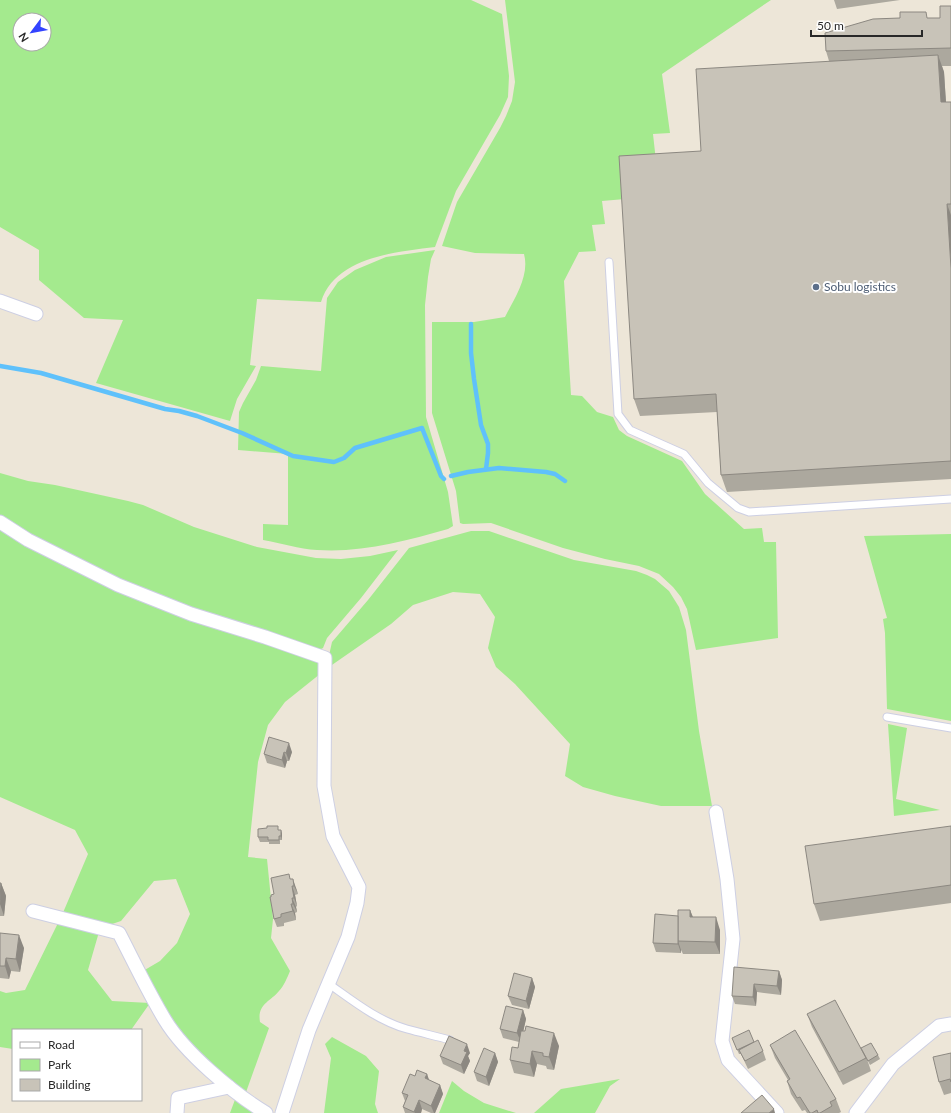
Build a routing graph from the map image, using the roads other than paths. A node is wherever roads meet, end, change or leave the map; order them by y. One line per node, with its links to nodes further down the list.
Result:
1 (609, 262): 4 (lane)
2 (0, 301): 3 (street)
3 (36, 314)
4 (951, 499)
5 (0, 522): 10 (street)
6 (888, 717): 7 (lane)
7 (951, 728)
8 (716, 812): 17 (street)
9 (33, 911): 13 (street)
10 (329, 984): 12 (lane); 16 (street)
11 (951, 1024): 18 (street)
12 (450, 1040)
13 (229, 1087): 14 (street); 15 (street)
14 (177, 1113)
15 (266, 1113)
16 (282, 1113)
17 (777, 1113)
18 (856, 1113)

